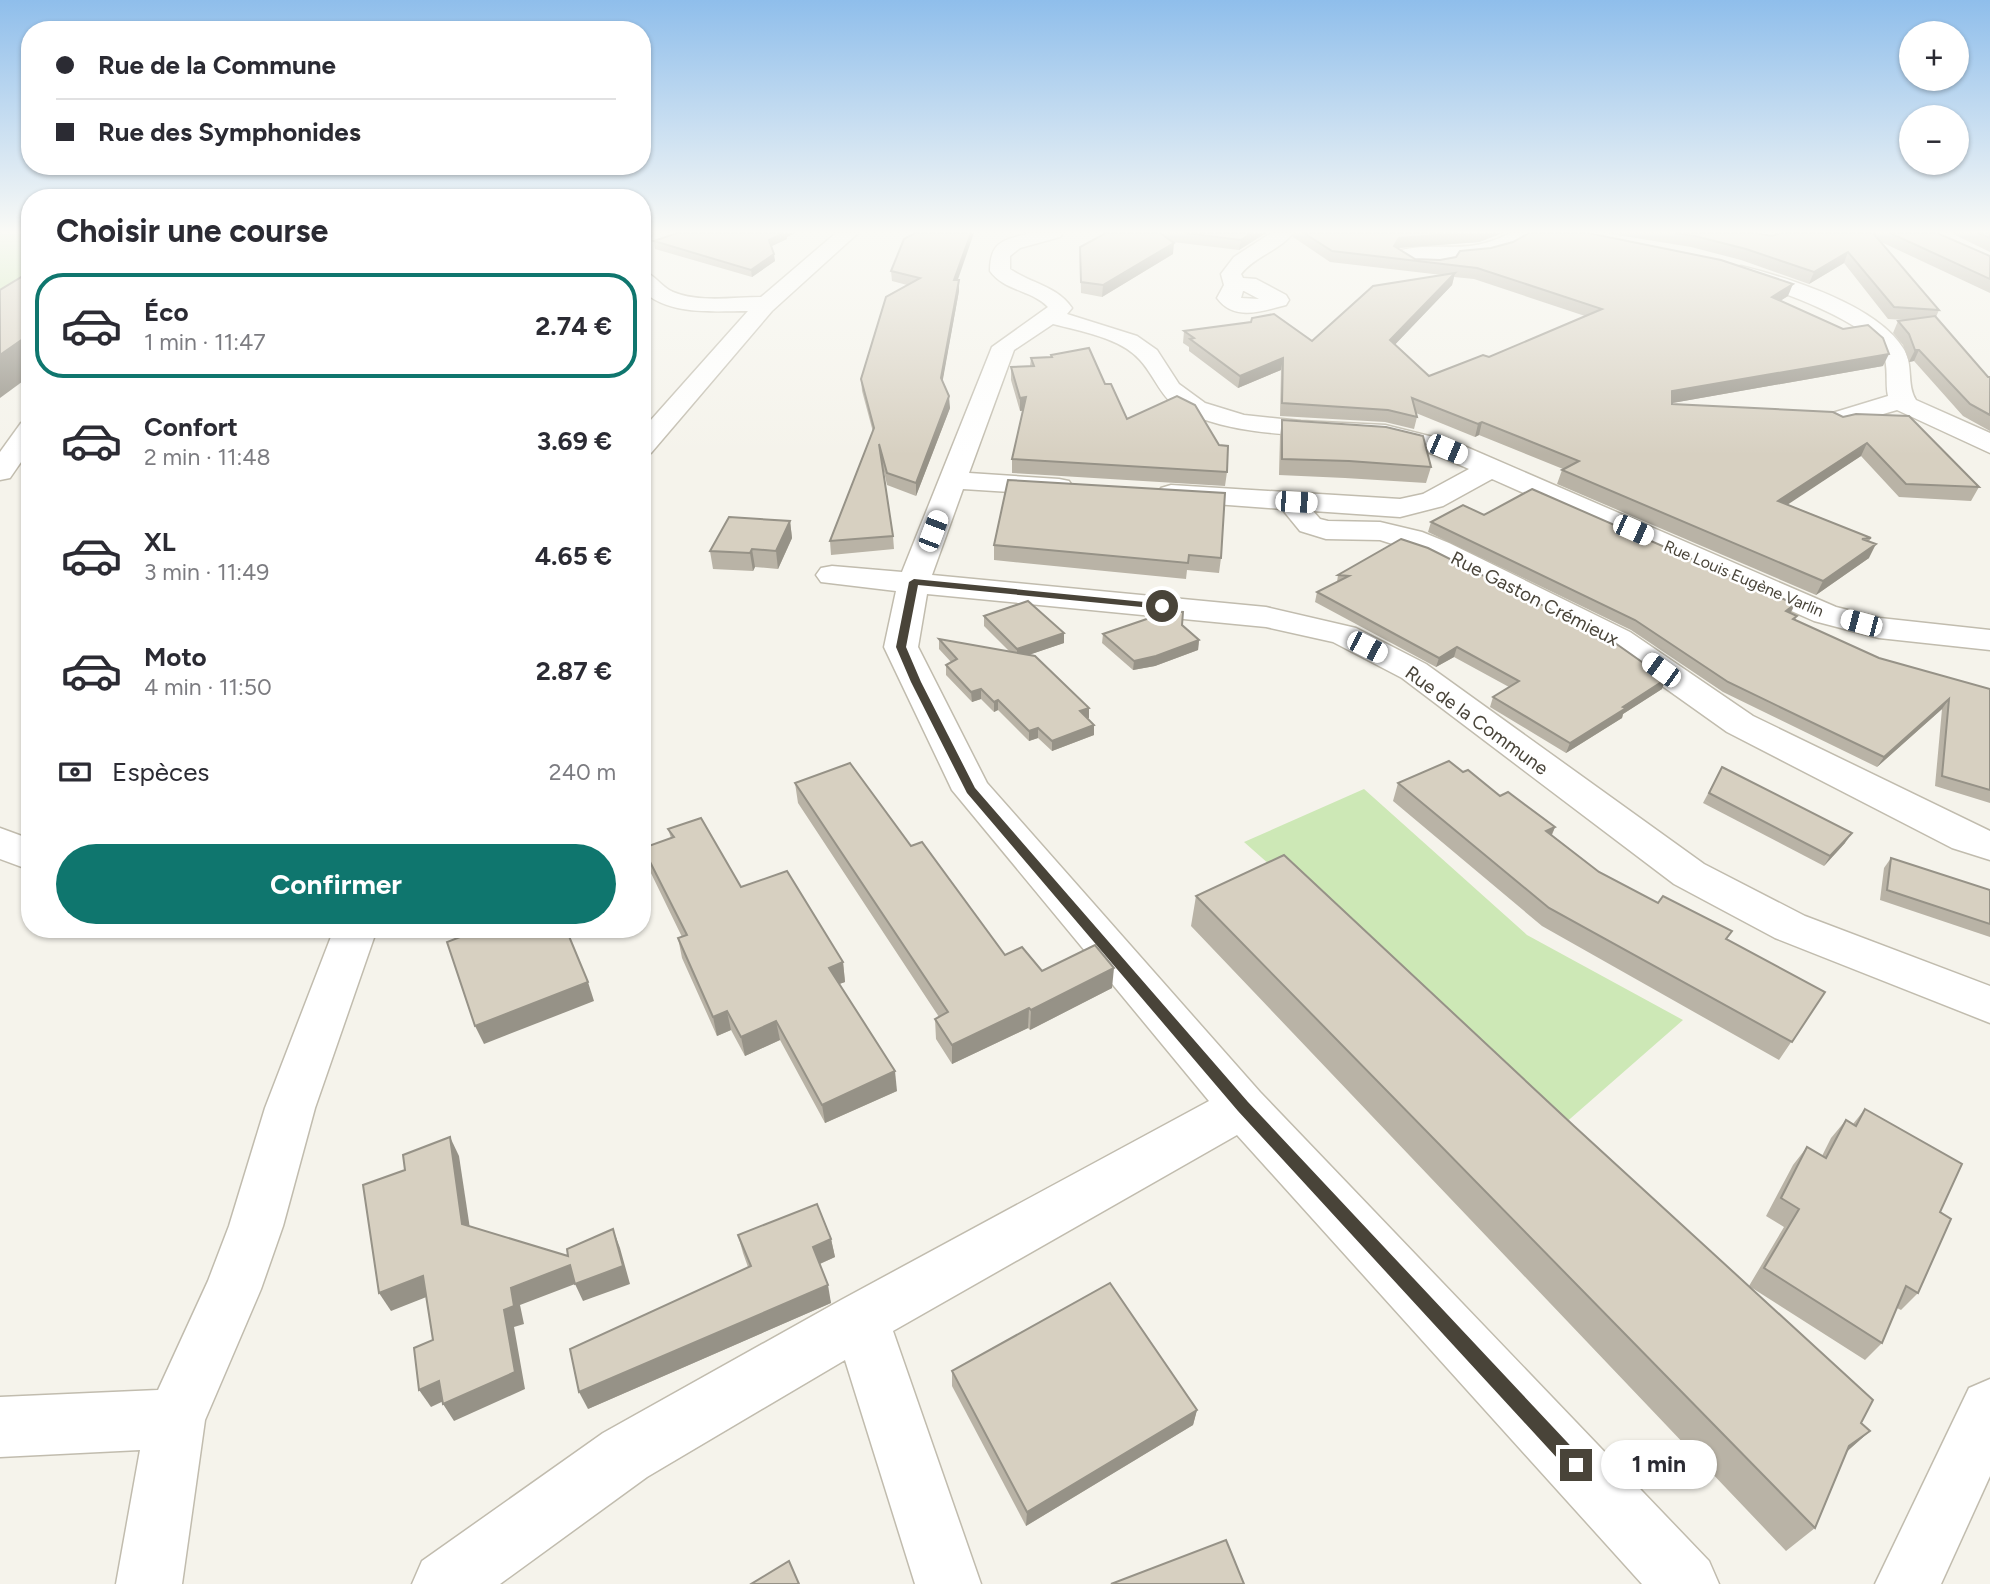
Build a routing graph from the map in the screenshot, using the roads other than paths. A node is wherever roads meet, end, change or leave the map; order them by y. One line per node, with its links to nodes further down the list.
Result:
1 (766, 307): 7 (street)
2 (1060, 307): 4 (street)
3 (1836, 307): 5 (street)
4 (1049, 316): 10 (street, Rue Louis Eugène Varlin); 12 (street)
5 (1903, 400): 6 (street); 9 (street)
6 (1838, 419)
7 (651, 437)
8 (21, 442): 11 (street)
9 (1990, 445)
10 (1492, 467): 15 (street); 18 (street, Rue Louis Eugène Varlin)
11 (0, 472)
12 (951, 480): 13 (street); 17 (street)
13 (1079, 488)
14 (1147, 493): 15 (street)
15 (1296, 502): 20 (street, Rue Gaston Crémieux)
16 (832, 575): 17 (street, Rue de la Commune)
17 (914, 582): 25 (street, Rue de la Commune); 26 (street)
18 (1990, 640)
19 (0, 842): 21 (street)
20 (1990, 846)
21 (21, 852)
22 (21, 861): 23 (street)
23 (0, 870)
24 (353, 938): 29 (street)
25 (1990, 1005)
26 (1243, 1107): 27 (street); 34 (street)
27 (862, 1319): 32 (street); 33 (street)
28 (1990, 1409): 35 (street)
29 (175, 1419): 30 (street); 31 (street)
30 (0, 1427)
31 (149, 1584)
32 (445, 1584)
33 (948, 1584)
34 (1686, 1584)
35 (1908, 1584)

